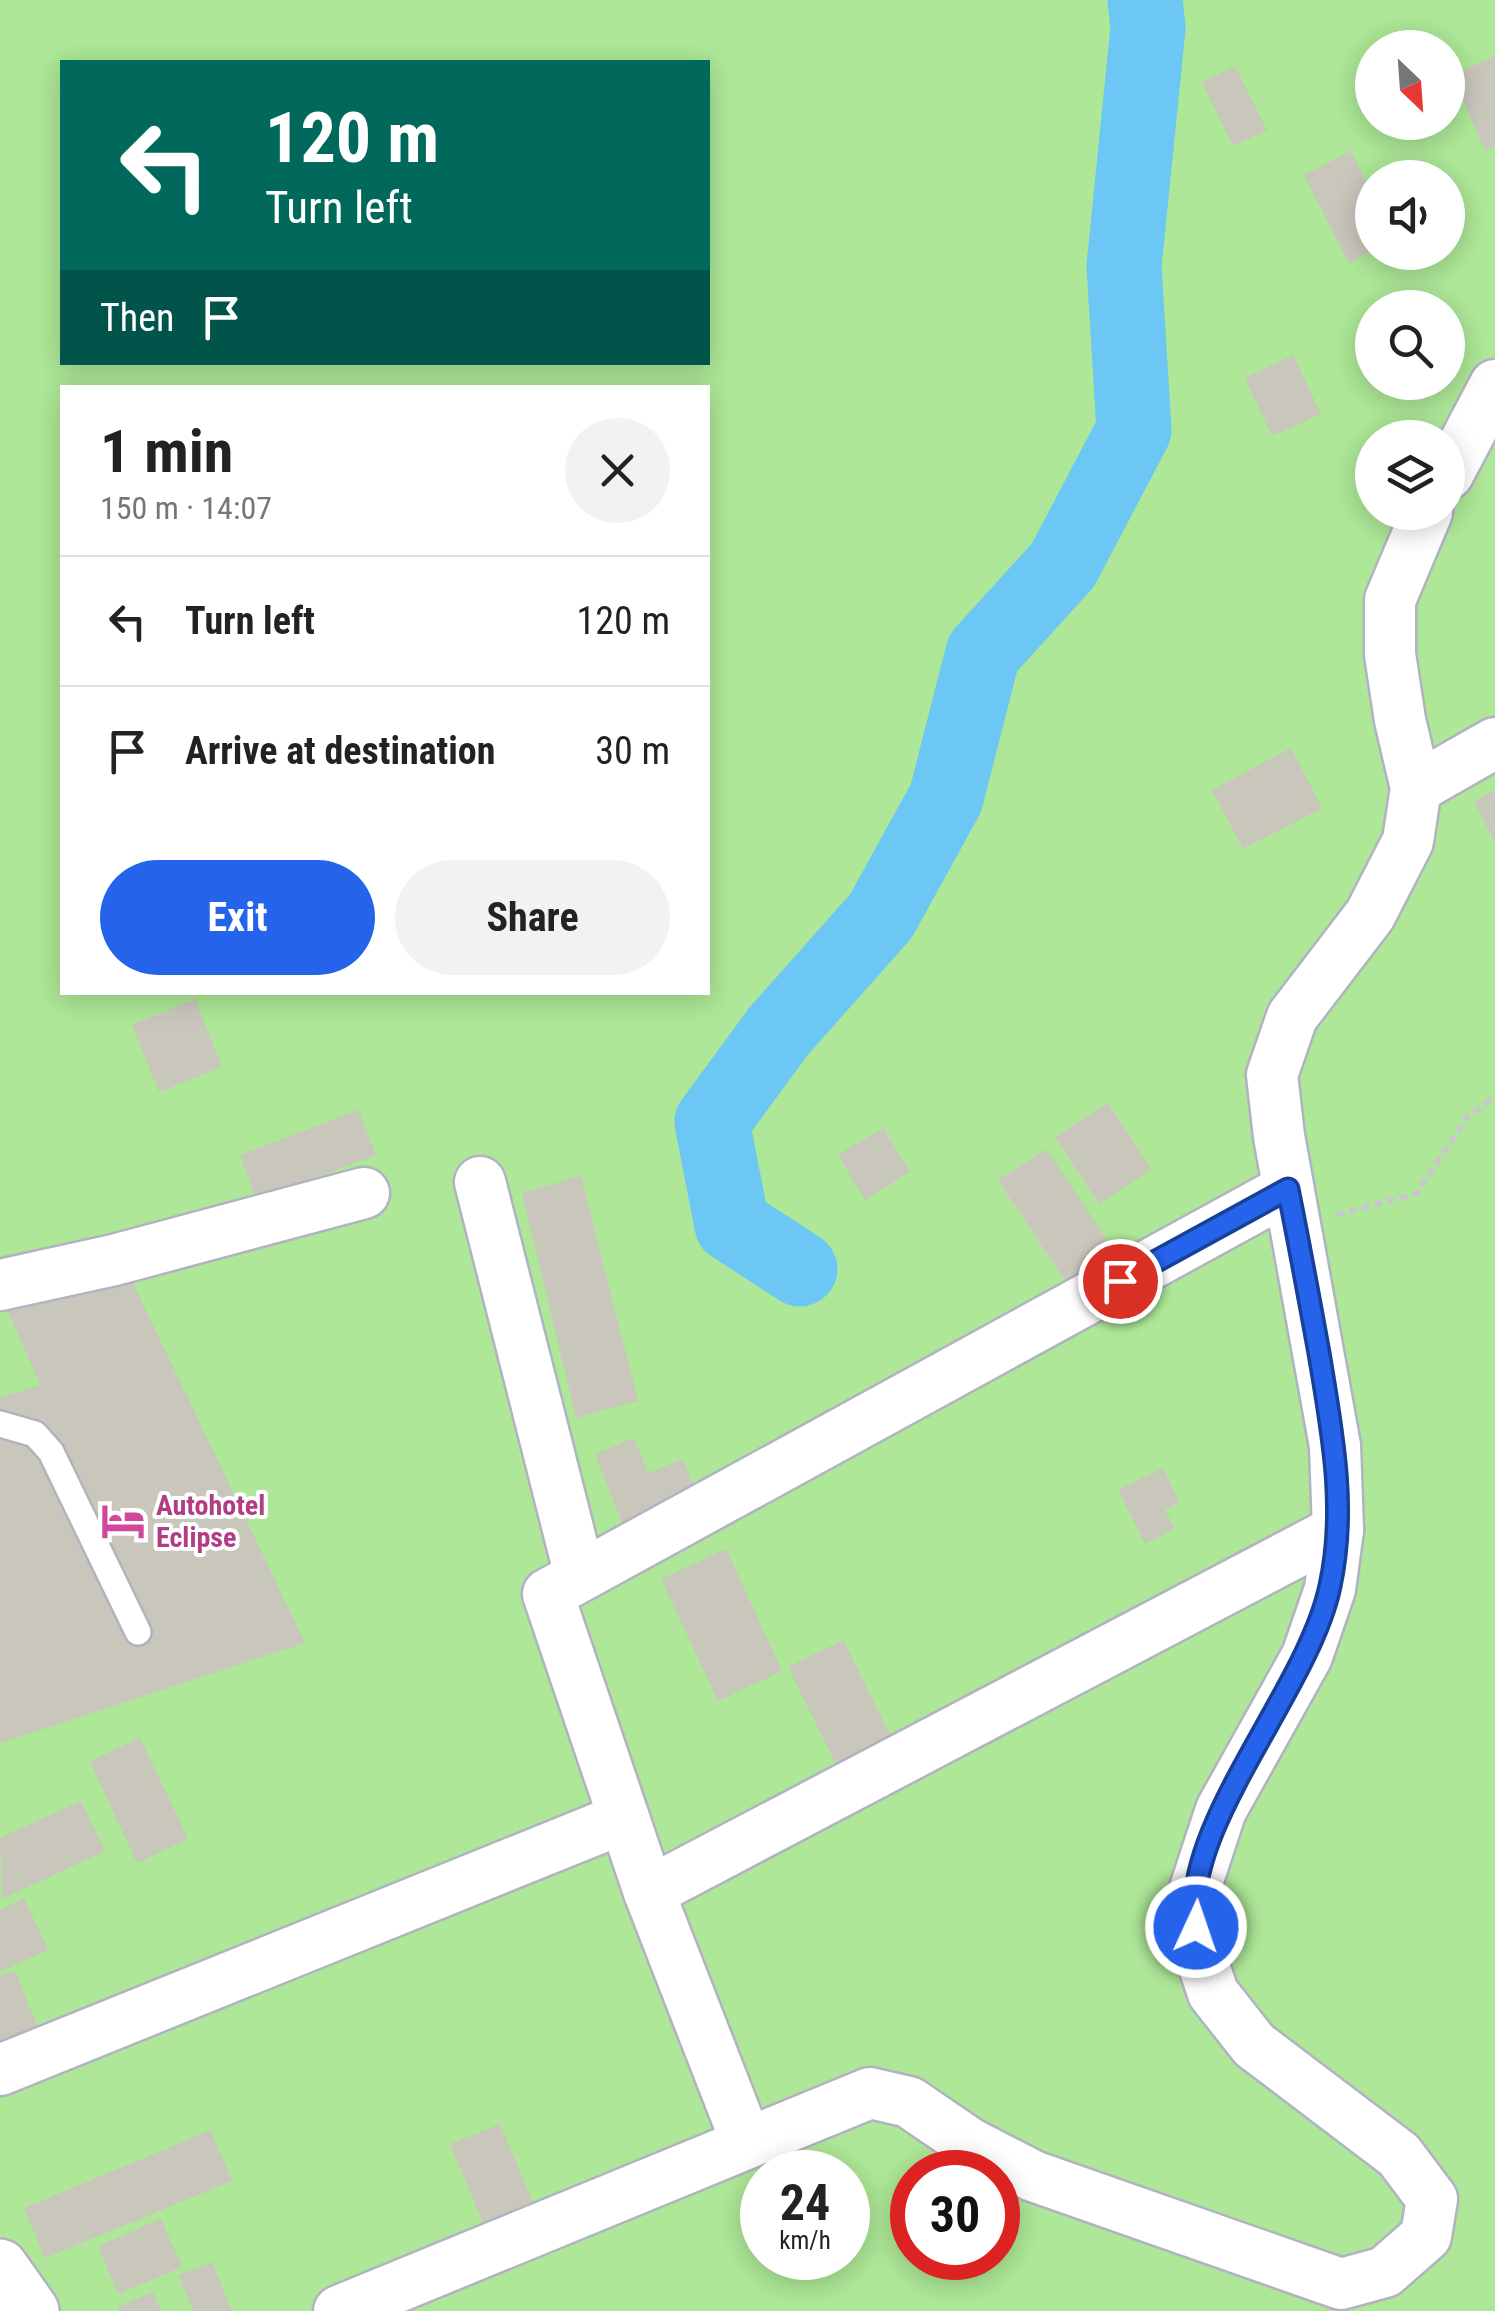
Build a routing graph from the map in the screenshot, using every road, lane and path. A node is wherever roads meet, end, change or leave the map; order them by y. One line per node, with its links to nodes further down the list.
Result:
1 (1495, 385): 2 (street)
2 (1465, 442)
3 (1419, 530): 5 (street)
4 (1495, 743): 5 (street)
5 (1416, 788): 9 (street)
6 (1495, 1097): 9 (path)
7 (480, 1182): 13 (street)
8 (364, 1193): 10 (street)
9 (1292, 1207): 12 (street); 13 (street)
10 (0, 1286)
11 (0, 1424): 14 (lane)
12 (1338, 1530): 16 (street); 18 (street)
13 (580, 1576): 15 (street)
14 (138, 1632)
15 (624, 1818): 16 (street); 17 (street)
16 (649, 1892): 18 (street)
17 (0, 2070)
18 (746, 2140): 21 (street)
19 (0, 2268): 20 (main road)
20 (31, 2311)
21 (338, 2311)

